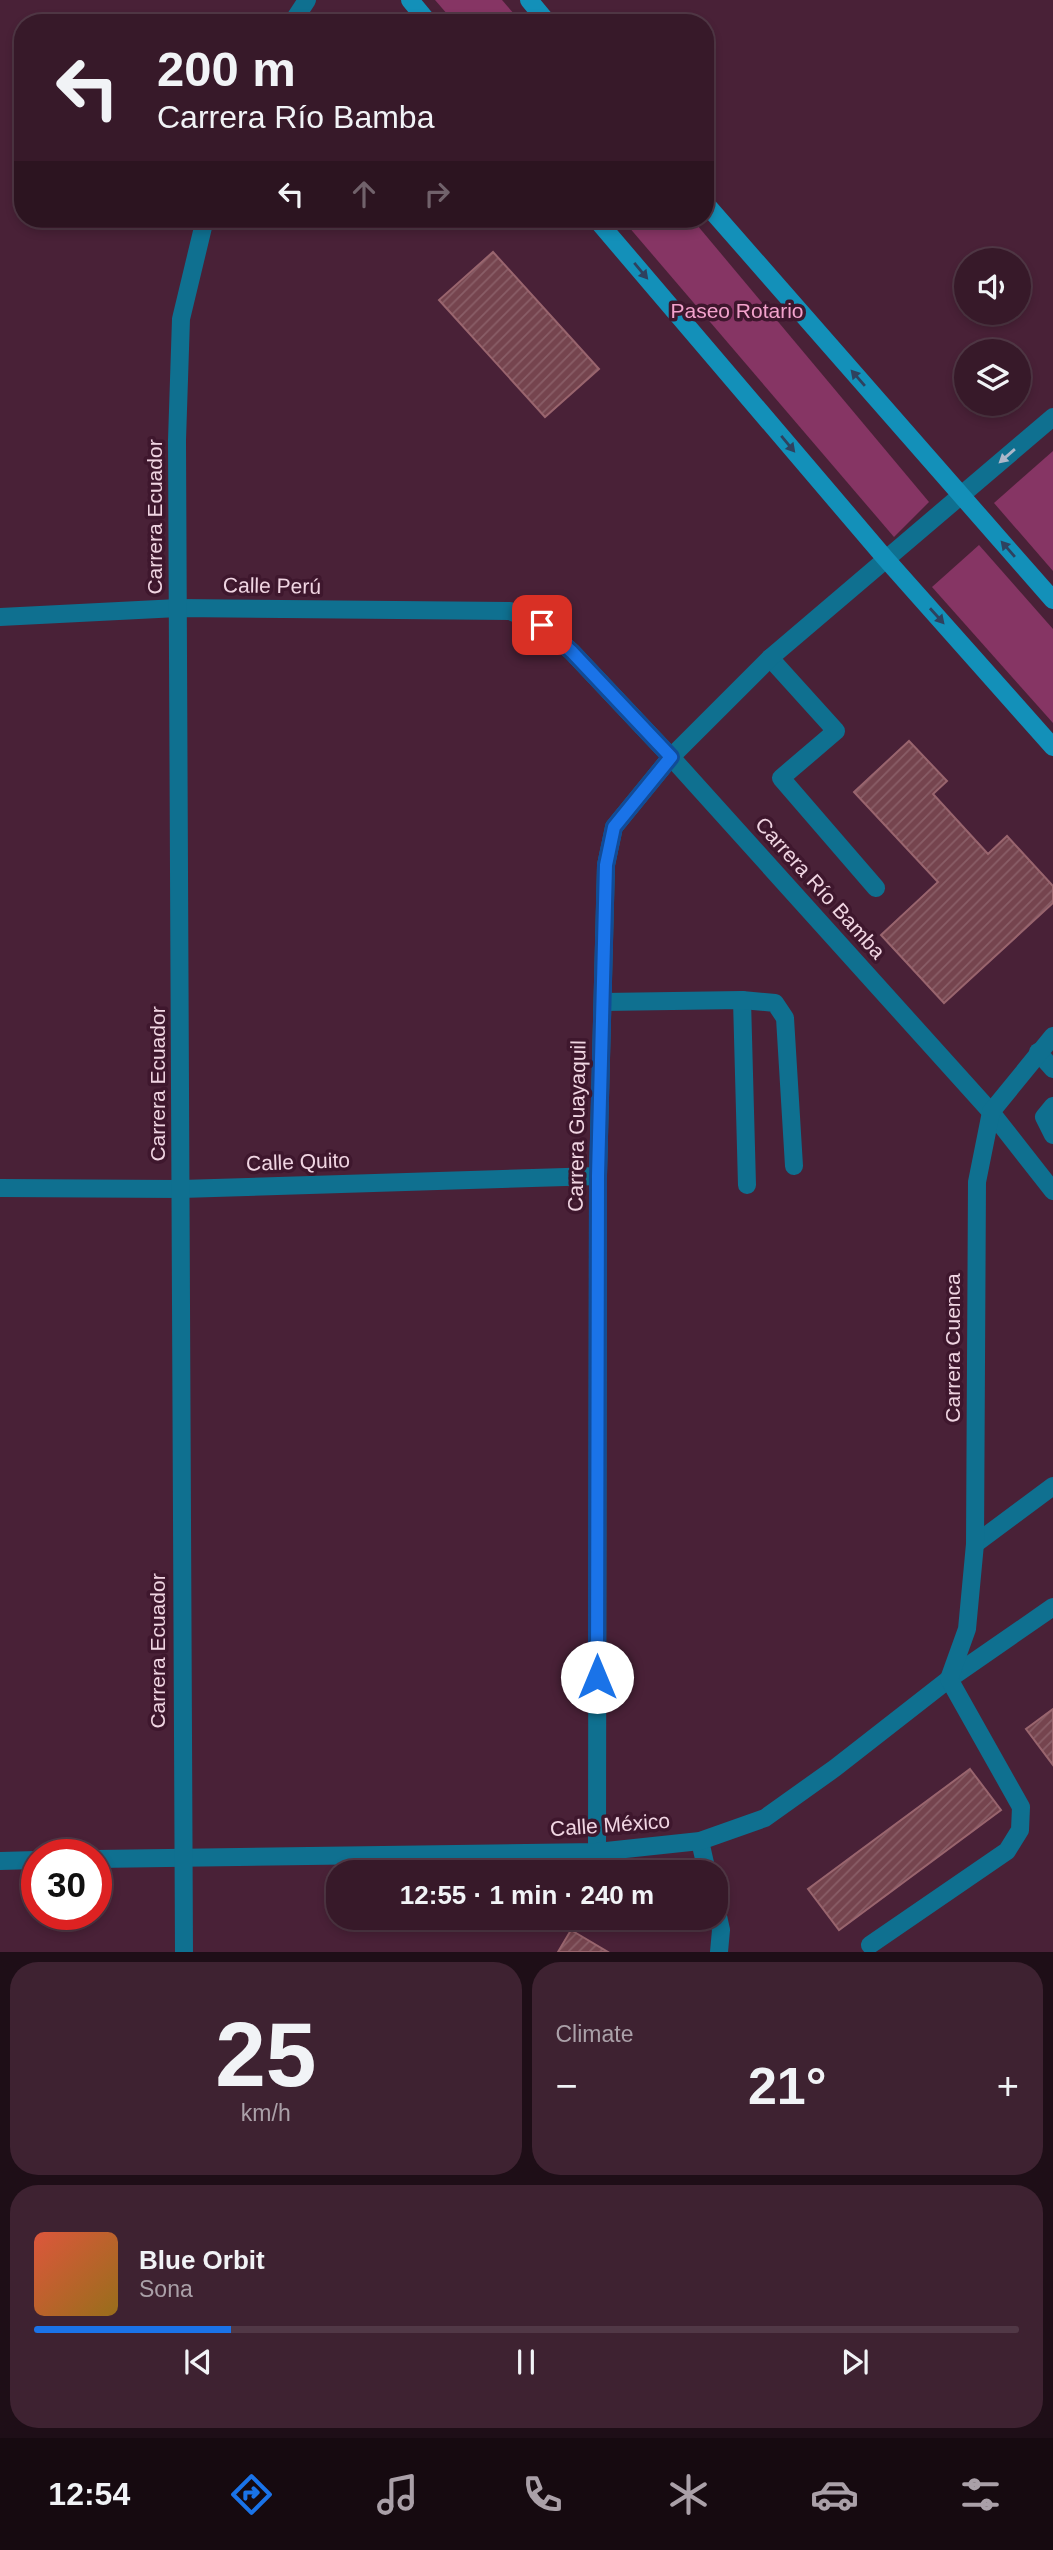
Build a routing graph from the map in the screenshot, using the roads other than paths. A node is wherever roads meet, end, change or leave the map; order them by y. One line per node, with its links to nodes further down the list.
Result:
1 (410, 0): 3 (street)
2 (529, 0): 4 (street)
3 (422, 14)
4 (541, 14)
5 (714, 213): 9 (street, one-way to 5)
6 (203, 228): 12 (street, Carrera Ecuador)
7 (604, 228): 10 (street, one-way to 10)
8 (1053, 417): 9 (street, Carrera Guayaquil, one-way to 9)
9 (961, 496): 10 (street, Carrera Guayaquil); 11 (street, one-way to 9)
10 (885, 558): 15 (street, Carrera Guayaquil); 16 (street, one-way to 16)
11 (1053, 600)
12 (178, 608): 13 (street, Calle Perú); 14 (street, Calle Perú); 31 (street, Carrera Ecuador)
13 (0, 617)
14 (542, 625): 17 (street, Carrera Río Bamba)
15 (770, 658): 17 (street, Carrera Guayaquil); 18 (street)
16 (1053, 747)
17 (671, 757): 20 (street, Carrera Guayaquil); 25 (street, Carrera Río Bamba)
18 (876, 888)
19 (742, 1000): 20 (street); 27 (street); 29 (street)
20 (603, 1002): 28 (street, Carrera Guayaquil)
21 (1053, 1036): 22 (street, Carrera Cuenca)
22 (1038, 1052): 23 (street); 25 (street, Carrera Cuenca)
23 (1053, 1069)
24 (1053, 1106): 26 (street)
25 (991, 1112): 32 (street, Carrera Río Bamba); 34 (street, Carrera Cuenca)
26 (1053, 1135)
27 (794, 1166)
28 (598, 1176): 31 (street, Calle Quito); 38 (street, Carrera Guayaquil)
29 (747, 1185)
30 (0, 1188): 31 (street, Calle Quito)
31 (181, 1189): 39 (street, Carrera Ecuador)
32 (1053, 1191)
33 (1053, 1486): 34 (street)
34 (975, 1544): 36 (street, Carrera Cuenca)
35 (1053, 1607): 36 (street, Calle México)
36 (949, 1679): 37 (street, Calle México); 45 (street)
37 (700, 1841): 38 (street, Calle México); 42 (street)
38 (597, 1852): 39 (street, Calle México)
39 (181, 1856): 40 (street, Calle México); 46 (street, Carrera Ecuador)
40 (112, 1858)
41 (21, 1860): 43 (street)
42 (705, 1860)
43 (0, 1861)
44 (721, 1930): 47 (street)
45 (870, 1945)
46 (184, 1951)
47 (719, 1951)

